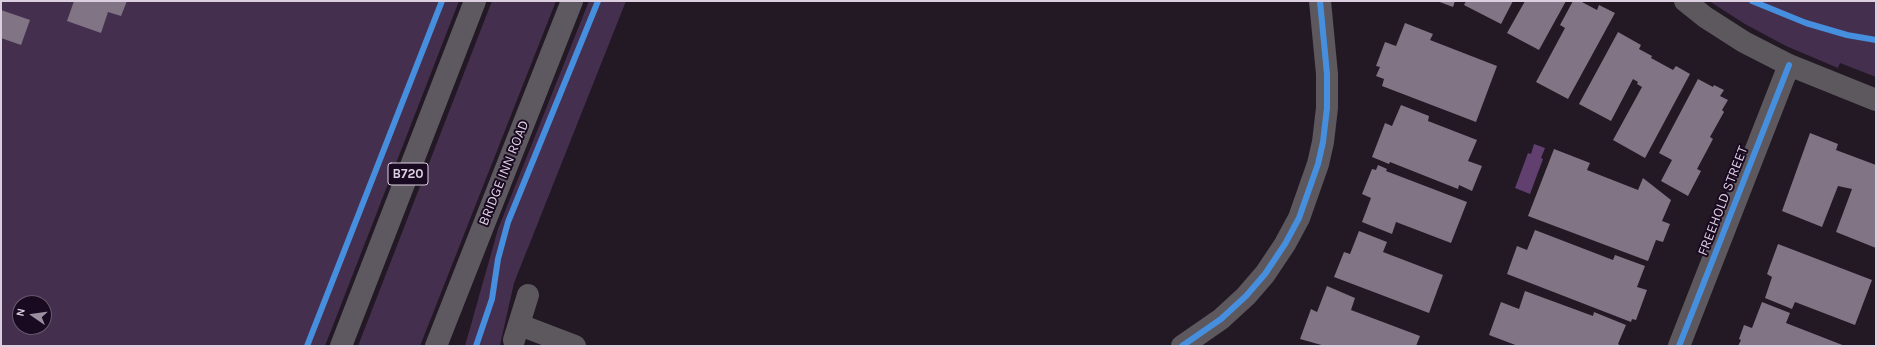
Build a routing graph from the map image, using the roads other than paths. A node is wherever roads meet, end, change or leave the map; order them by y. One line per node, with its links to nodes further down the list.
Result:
1 (475, 1): 8 (main road, B720)
2 (572, 1): 9 (main road, BRIDGE INN ROAD)
3 (1320, 1): 11 (street)
4 (1685, 1): 5 (street)
5 (1789, 65): 6 (street); 12 (street, FREEHOLD STREET)
6 (1876, 100)
7 (528, 295): 10 (street)
8 (341, 346)
9 (436, 346)
10 (575, 346)
11 (1182, 346)
12 (1679, 346)

